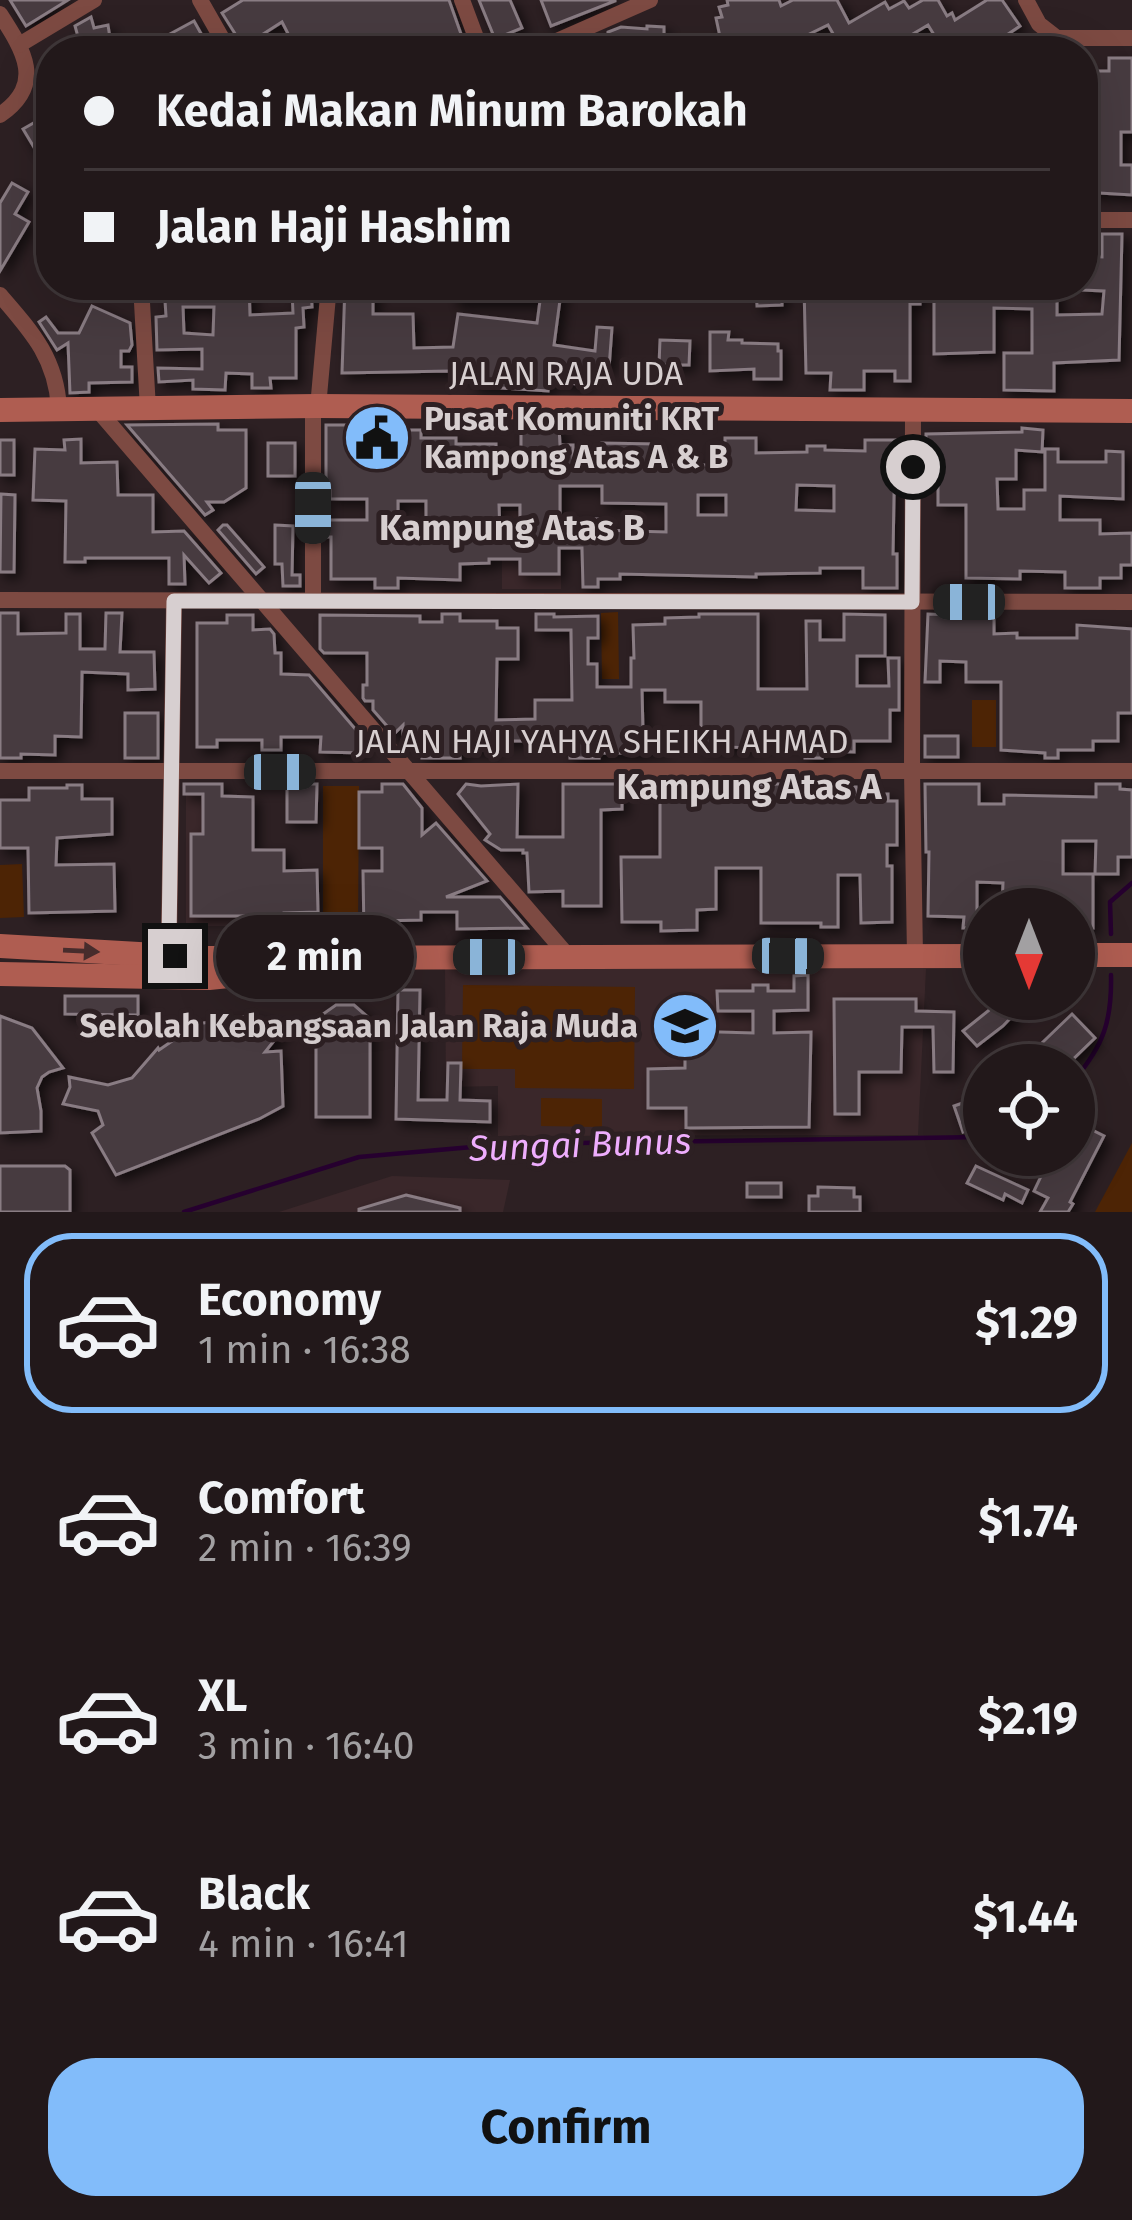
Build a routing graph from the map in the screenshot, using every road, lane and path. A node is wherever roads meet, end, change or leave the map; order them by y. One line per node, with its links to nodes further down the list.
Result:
1 (94, 0): 13 (street)
2 (462, 0): 8 (street)
3 (650, 0): 9 (street)
4 (1026, 0): 10 (street)
5 (209, 3): 7 (street)
6 (0, 14): 13 (street)
7 (223, 36)
8 (475, 36)
9 (568, 36)
10 (1054, 36)
11 (1098, 38): 12 (street)
12 (1132, 38)
13 (19, 46): 14 (street)
14 (0, 115)
15 (1098, 220): 16 (street)
16 (1132, 220)
17 (0, 295): 21 (street)
18 (142, 300): 23 (street)
19 (328, 300): 20 (street)
20 (317, 406): 23 (main road, JALAN RAJA UDA); 26 (main road, JALAN RAJA UDA); 28 (street)
21 (59, 409): 22 (main road, JALAN RAJA UDA); 24 (main road, JALAN RAJA UDA)
22 (96, 409): 23 (main road, JALAN RAJA UDA); 30 (street)
23 (148, 409)
24 (0, 410)
25 (1132, 411): 26 (main road, JALAN RAJA UDA)
26 (913, 412): 31 (street)
27 (0, 600): 29 (street)
28 (313, 600): 30 (street); 31 (street)
29 (174, 601): 30 (street); 34 (street)
30 (262, 601): 35 (street)
31 (912, 602): 32 (street); 36 (street)
32 (1132, 602)
33 (0, 772): 34 (street, JALAN HAJI YAHYA SHEIKH AHMAD)
34 (172, 772): 35 (street, JALAN HAJI YAHYA SHEIKH AHMAD); 44 (street)
35 (410, 772): 36 (street, JALAN HAJI YAHYA SHEIKH AHMAD); 41 (street)
36 (912, 772): 37 (street, JALAN HAJI YAHYA SHEIKH AHMAD); 42 (street)
37 (1132, 772)
38 (0, 946): 44 (main road, one-way to 44)
39 (1095, 955): 40 (main road)
40 (1131, 955)
41 (568, 956): 42 (main road); 44 (main road)
42 (915, 956): 43 (main road)
43 (963, 956)
44 (168, 961): 45 (main road)
45 (0, 974)

